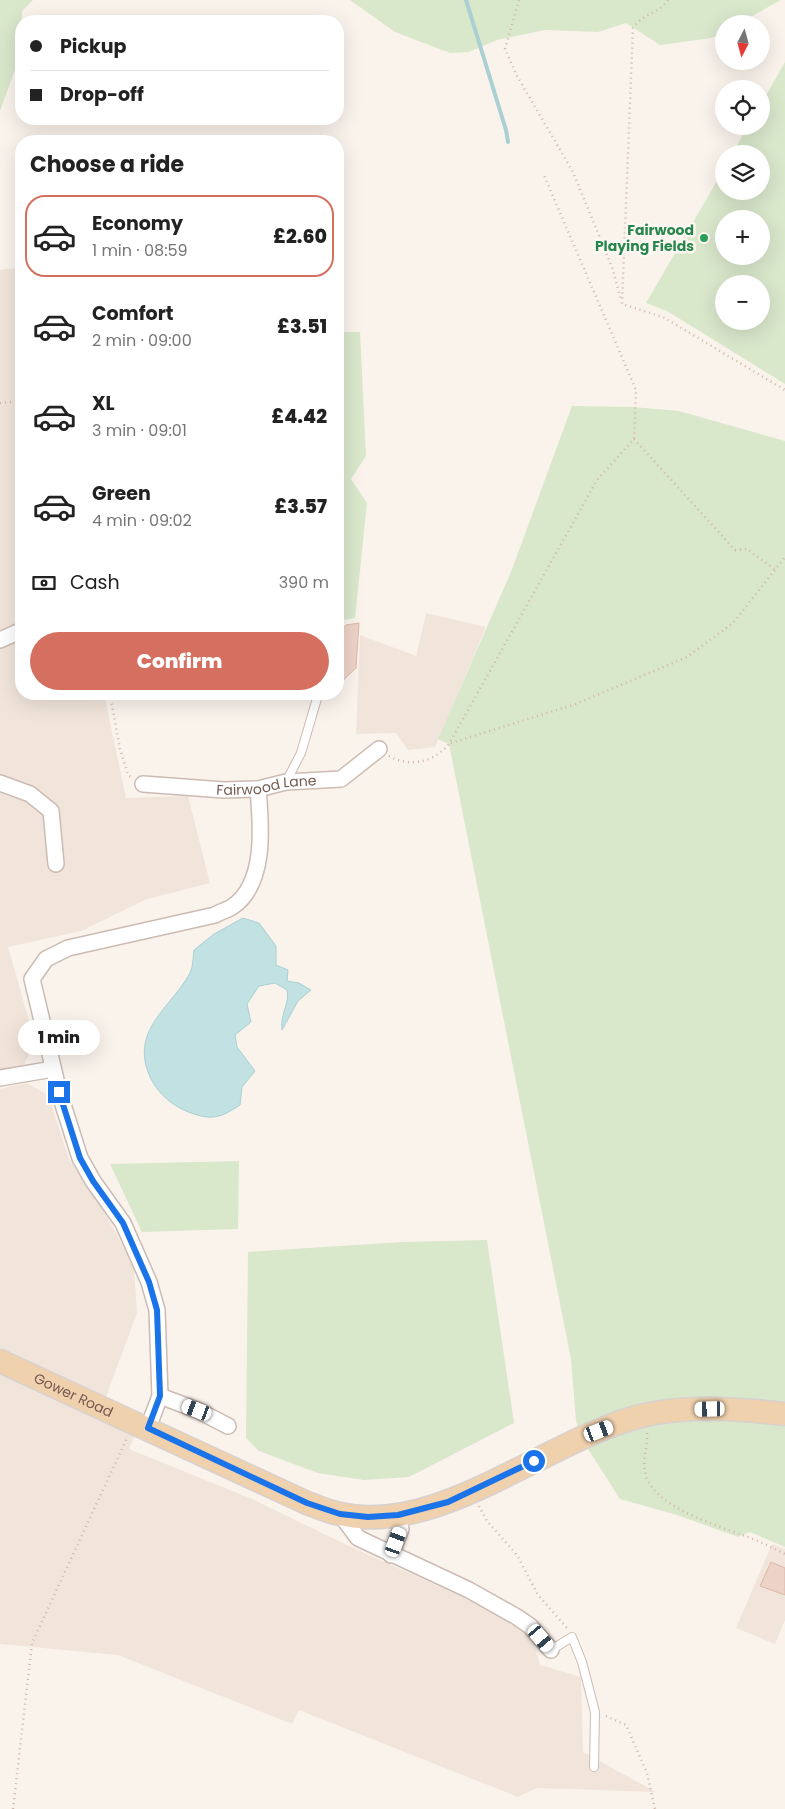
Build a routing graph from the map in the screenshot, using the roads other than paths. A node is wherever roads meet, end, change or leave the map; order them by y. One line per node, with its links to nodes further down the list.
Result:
1 (15, 633): 2 (street)
2 (0, 640)
3 (317, 700): 5 (lane)
4 (380, 749): 5 (street, Fairwood Lane)
5 (286, 782): 8 (street, Fairwood Lane)
6 (0, 783): 9 (street)
7 (143, 784): 8 (street, Fairwood Lane)
8 (258, 789): 10 (street)
9 (56, 864)
10 (53, 1069): 11 (street); 13 (street)
11 (0, 1078)
12 (0, 1361): 15 (main road, Gower Road)
13 (160, 1396): 15 (street); 16 (street)
14 (785, 1414): 18 (main road, Gower Road)
15 (140, 1426): 17 (main road, Gower Road)
16 (228, 1426)
17 (340, 1514): 18 (main road, Gower Road); 19 (street)
18 (398, 1515): 19 (street)
19 (391, 1555): 20 (street)
20 (551, 1650): 21 (lane)
21 (594, 1767)

